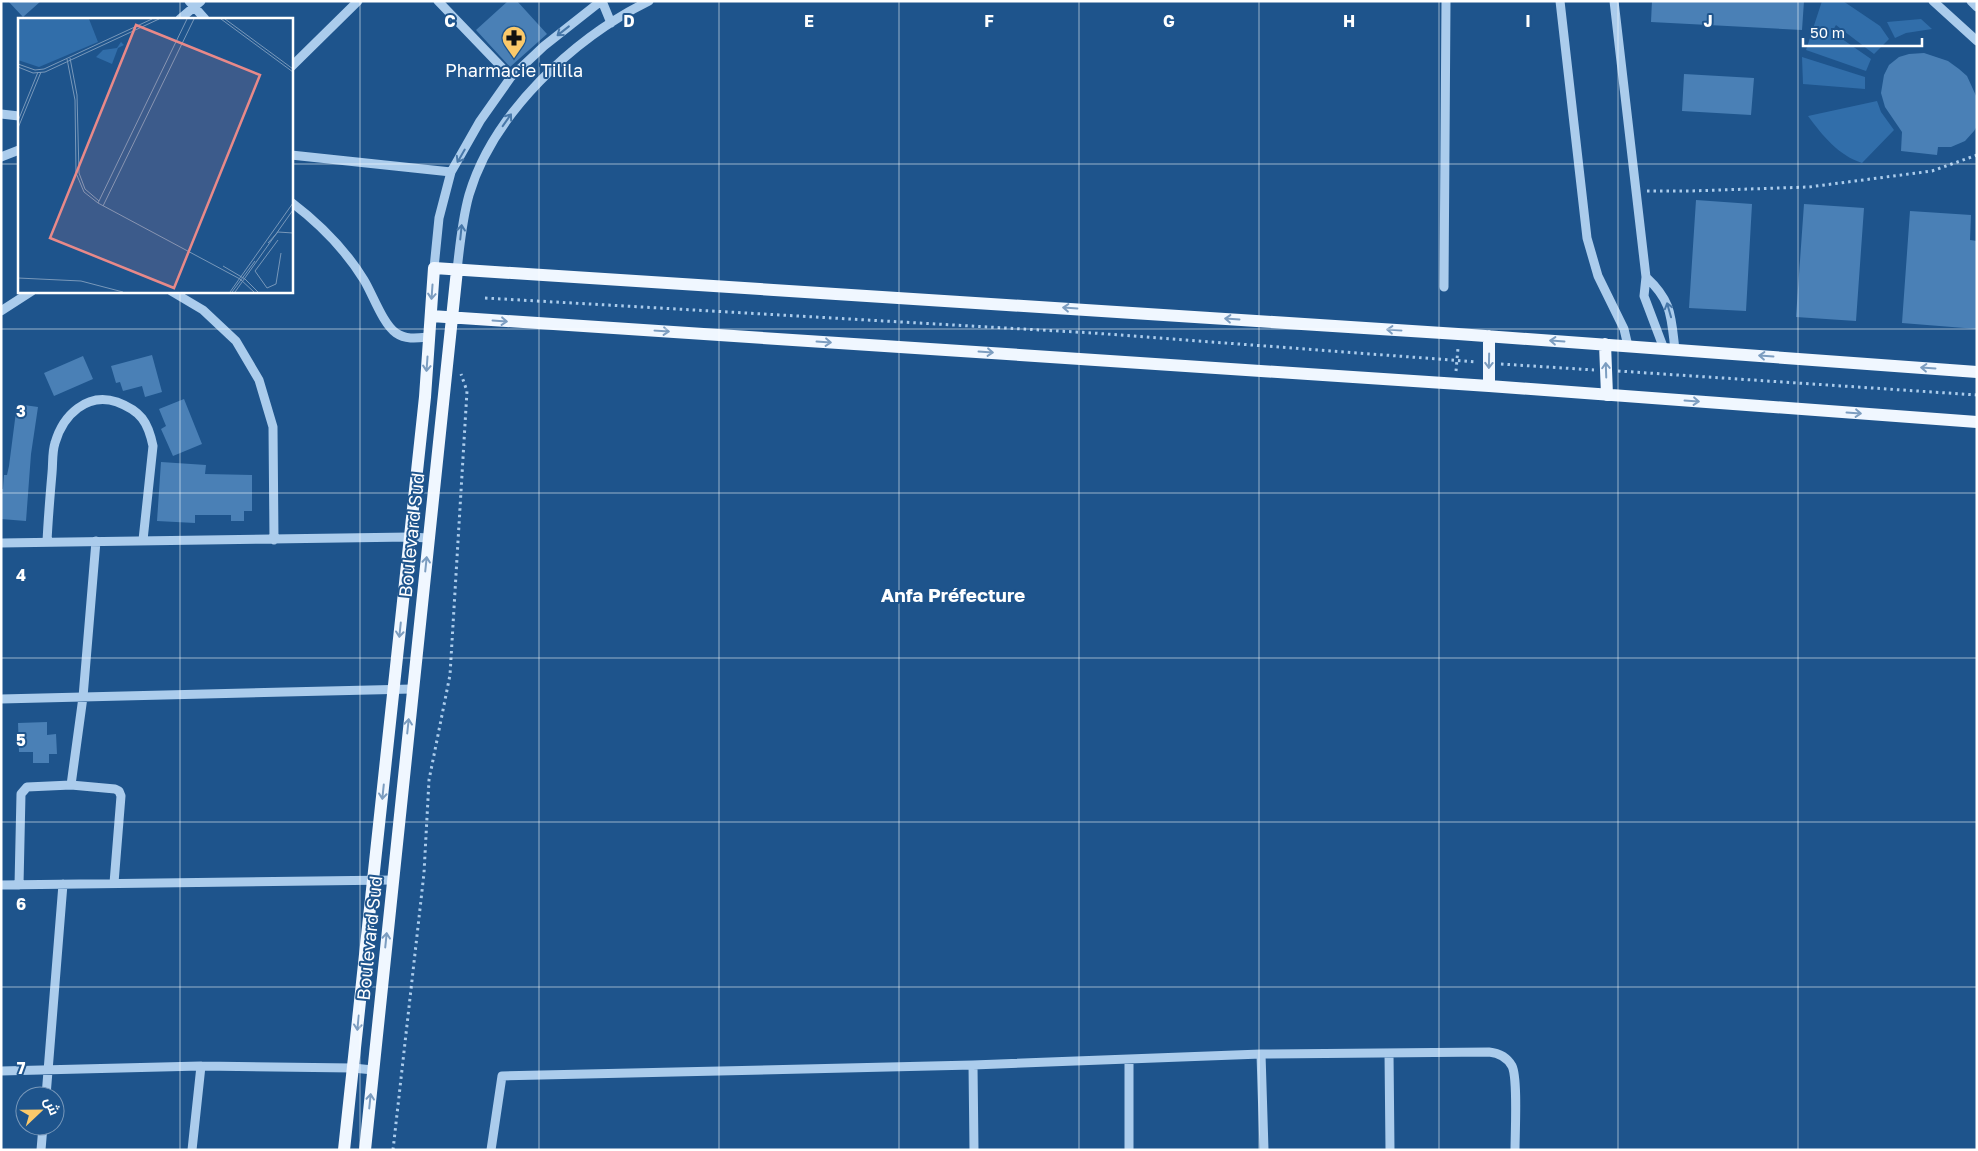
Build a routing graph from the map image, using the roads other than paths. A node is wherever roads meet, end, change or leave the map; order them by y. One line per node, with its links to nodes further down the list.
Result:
1 (358, 1): 16 (street)
2 (438, 1): 17 (street)
3 (602, 1): 14 (street); 17 (street, Boulevard Sud, one-way to 17)
4 (649, 1): 14 (street, Boulevard Sud)
5 (1446, 1): 28 (street)
6 (1560, 1): 37 (street)
7 (1614, 1): 27 (street)
8 (1933, 1): 15 (street)
9 (1971, 1): 11 (street)
10 (194, 3): 12 (street); 13 (street)
11 (1977, 7)
12 (181, 18)
13 (204, 18)
14 (611, 23): 26 (street, Boulevard Sud, one-way to 14)
15 (1977, 41)
16 (292, 66)
17 (511, 77): 23 (street, Boulevard Sud, one-way to 23)
18 (1, 114): 19 (street)
19 (18, 116)
20 (18, 150): 22 (street)
21 (292, 155): 23 (street)
22 (1, 157)
23 (451, 172): 25 (street, Boulevard Sud)
24 (292, 203): 35 (street)
25 (434, 268): 26 (main road); 32 (main road, Boulevard Sud, one-way to 32)
26 (457, 270): 33 (main road, Boulevard Sud); 34 (main road, one-way to 26)
27 (1646, 277): 38 (street); 38 (street, one-way to 27)
28 (1444, 287)
29 (30, 292): 31 (street)
30 (173, 292): 46 (street)
31 (1, 311)
32 (431, 316): 33 (main road); 35 (main road, Boulevard Sud)
33 (451, 318): 40 (main road, one-way to 40); 44 (main road, Boulevard Sud)
34 (1489, 336): 36 (main road, one-way to 34); 40 (main road, one-way to 40)
35 (429, 337): 43 (main road, Boulevard Sud, one-way to 43)
36 (1605, 344): 37 (main road); 41 (main road, one-way to 36)
37 (1628, 346): 38 (main road)
38 (1670, 349): 39 (main road, one-way to 38)
39 (1977, 372)
40 (1488, 386): 41 (main road)
41 (1606, 395): 42 (main road, one-way to 42)
42 (1977, 422)
43 (410, 537): 44 (street); 46 (street); 51 (main road, Boulevard Sud, one-way to 51)
44 (428, 538): 50 (main road, Boulevard Sud, one-way to 44)
45 (143, 540): 46 (street); 47 (street); 48 (street)
46 (274, 540)
47 (96, 541): 48 (street); 52 (street)
48 (47, 542): 49 (street)
49 (1, 543)
50 (412, 689): 51 (street); 56 (main road, Boulevard Sud, one-way to 50)
51 (393, 690): 52 (street); 55 (main road, Boulevard Sud, one-way to 55)
52 (83, 697): 53 (street); 54 (street)
53 (1, 699)
54 (71, 785): 57 (street); 60 (street)
55 (373, 880): 56 (street); 57 (street); 66 (main road, Boulevard Sud, one-way to 66)
56 (393, 880): 68 (main road, Boulevard Sud, one-way to 56)
57 (114, 882): 58 (street)
58 (63, 884): 60 (street); 67 (street)
59 (1, 885): 60 (street)
60 (20, 885)
61 (1389, 1053): 62 (street); 80 (street); 81 (street)
62 (1261, 1054): 63 (street); 79 (street)
63 (1129, 1059): 64 (street); 78 (street)
64 (973, 1065): 76 (street); 77 (street)
65 (201, 1066): 66 (street); 67 (street); 73 (street)
66 (353, 1068): 68 (street); 74 (main road, Boulevard Sud)
67 (49, 1070): 69 (street); 70 (street)
68 (373, 1070): 75 (main road, Boulevard Sud, one-way to 68)
69 (1, 1071)
70 (47, 1086)
71 (42, 1136): 72 (street)
72 (41, 1150)
73 (192, 1150)
74 (344, 1150)
75 (365, 1150)
76 (491, 1150)
77 (974, 1150)
78 (1129, 1150)
79 (1264, 1150)
80 (1390, 1150)
81 (1515, 1150)

